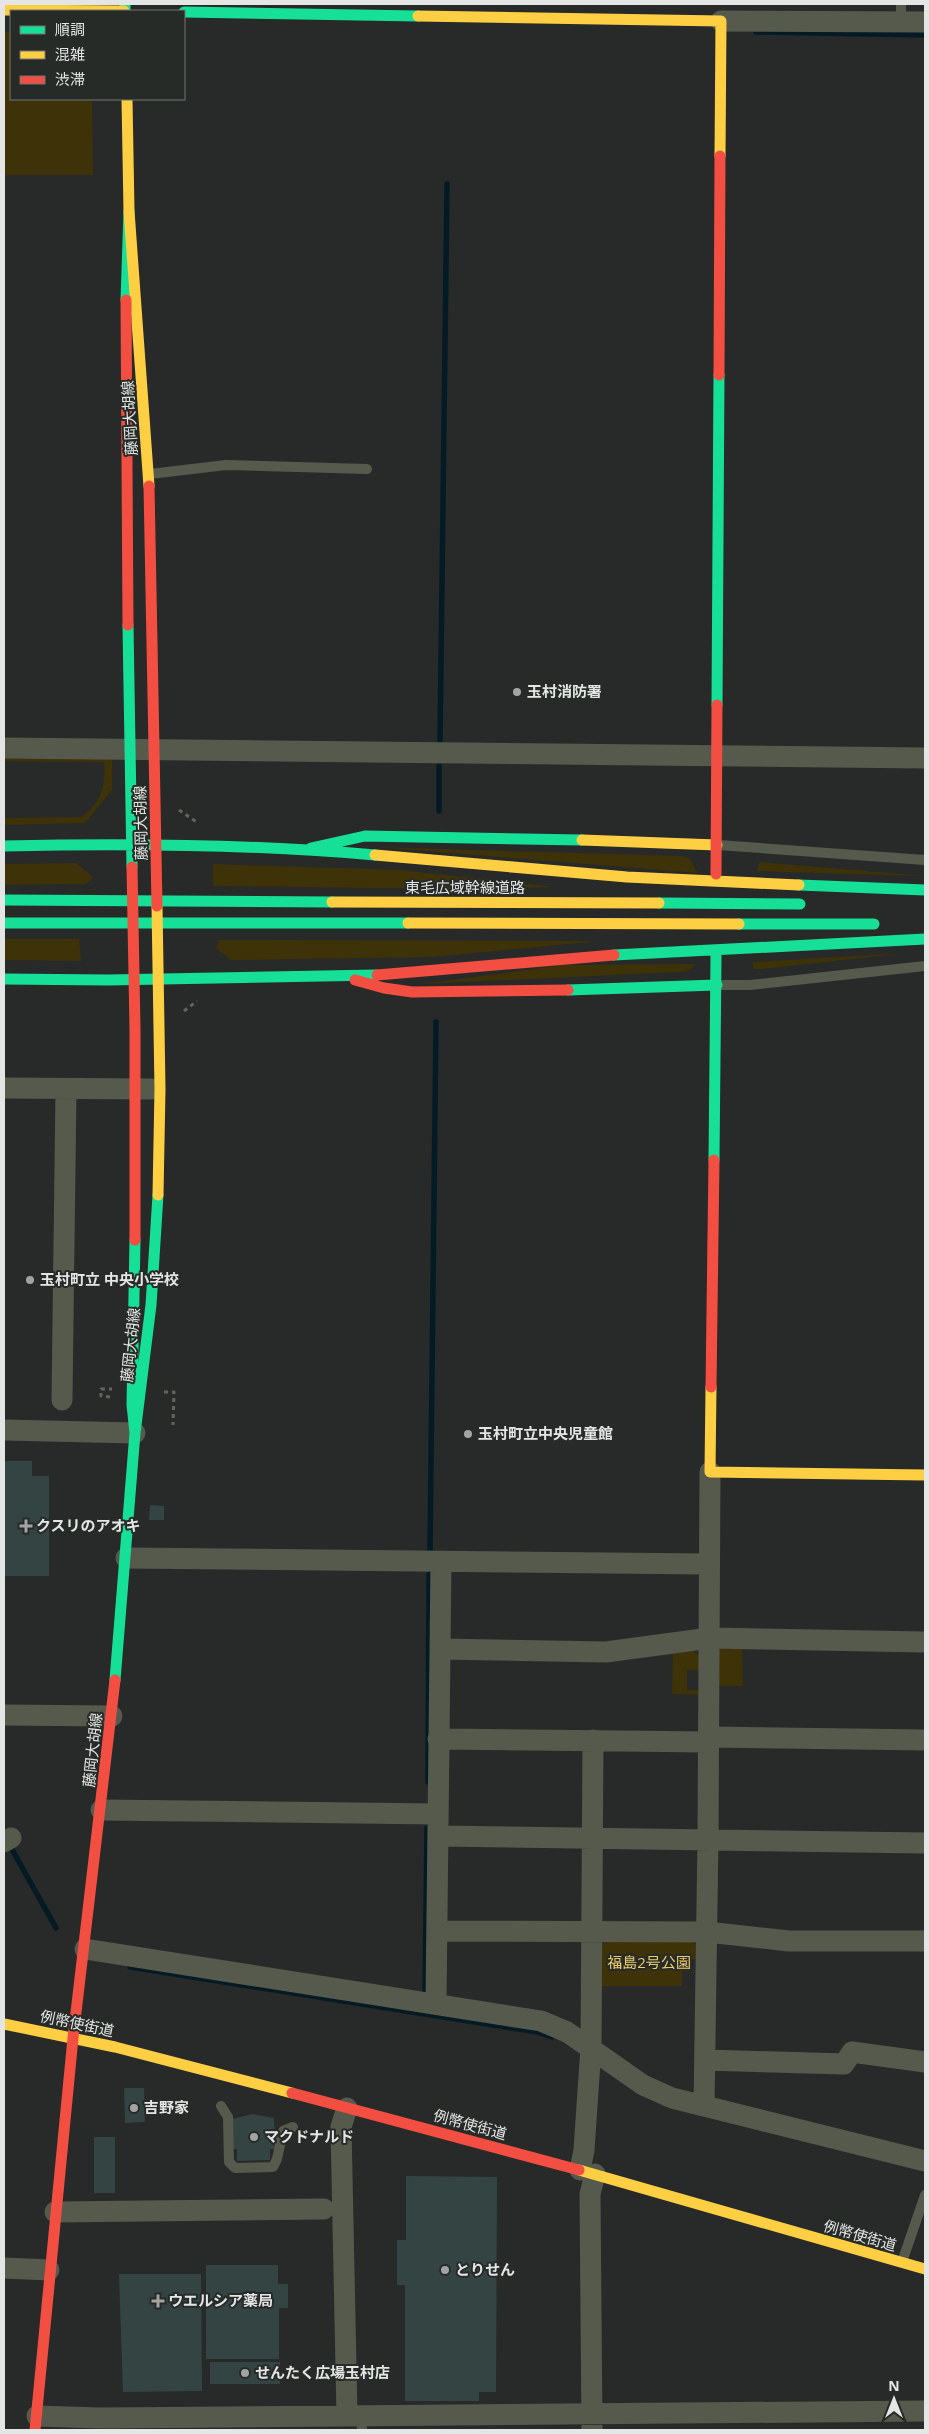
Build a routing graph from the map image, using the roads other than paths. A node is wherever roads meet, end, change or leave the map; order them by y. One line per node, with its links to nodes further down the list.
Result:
1 (406, 9): 2 (main road); 4 (main road)
2 (185, 12)
3 (901, 13): 4 (street); 5 (street)
4 (721, 21): 14 (main road)
5 (925, 22)
6 (127, 100): 7 (main road, 藤岡大胡線)
7 (129, 211): 9 (main road, 藤岡大胡線); 10 (main road, 藤岡大胡線)
8 (367, 469): 10 (lane)
9 (127, 474): 10 (lane); 13 (main road, 藤岡大胡線)
10 (148, 474): 11 (main road, 藤岡大胡線)
11 (150, 537): 13 (main road, 藤岡大胡線); 13 (main road)
12 (4, 748): 13 (street)
13 (141, 750): 14 (street); 16 (main road, 藤岡大胡線); 17 (main road, 藤岡大胡線)
14 (718, 757): 15 (street); 19 (main road)
15 (925, 758)
16 (135, 843): 17 (main road); 20 (main road); 32 (main road, 藤岡大胡線)
17 (156, 843): 18 (main road); 23 (main road, 藤岡大胡線)
18 (178, 844): 21 (main road); 23 (main road)
19 (717, 845): 21 (main road); 22 (lane); 24 (main road)
20 (4, 846)
21 (307, 849): 25 (main road)
22 (925, 860)
23 (157, 868): 37 (main road, 藤岡大胡線)
24 (716, 874)
25 (925, 890)
26 (4, 900): 27 (main road, 東毛広域幹線道路)
27 (816, 904)
28 (4, 923): 29 (main road)
29 (885, 924)
30 (925, 939): 34 (main road)
31 (716, 956): 39 (main road)
32 (134, 958): 36 (main road, 藤岡大胡線); 38 (main road)
33 (925, 966): 39 (lane)
34 (340, 976): 37 (main road); 39 (main road)
35 (4, 979): 38 (main road)
36 (135, 979): 37 (main road); 38 (main road); 42 (main road, 藤岡大胡線)
37 (154, 979): 42 (main road, 藤岡大胡線)
38 (108, 980)
39 (717, 985): 47 (main road)
40 (4, 1088): 41 (street)
41 (66, 1089): 42 (street); 44 (street)
42 (149, 1089): 43 (main road, 藤岡大胡線); 43 (main road); 46 (main road, 藤岡大胡線)
43 (135, 1300): 46 (main road, 藤岡大胡線)
44 (62, 1400)
45 (4, 1430): 46 (street)
46 (135, 1433): 49 (main road, 藤岡大胡線)
47 (710, 1472): 48 (main road); 51 (street)
48 (925, 1476)
49 (126, 1558): 50 (street); 56 (main road, 藤岡大胡線)
50 (441, 1562): 51 (street); 54 (street)
51 (708, 1564): 52 (street)
52 (710, 1638): 53 (street); 54 (street); 59 (street)
53 (925, 1642)
54 (440, 1649): 57 (street)
55 (4, 1715): 56 (street)
56 (112, 1716): 61 (main road, 藤岡大胡線)
57 (438, 1739): 58 (street); 62 (street)
58 (593, 1740): 59 (street); 65 (street)
59 (710, 1740): 60 (street); 64 (street)
60 (925, 1740)
61 (101, 1810): 62 (street); 71 (main road, 藤岡大胡線)
62 (437, 1814): 63 (street)
63 (438, 1836): 65 (street); 67 (street)
64 (708, 1838): 65 (street); 66 (street); 69 (street)
65 (593, 1839): 68 (street)
66 (925, 1843)
67 (437, 1931): 68 (street); 72 (street)
68 (592, 1932): 69 (street); 75 (street)
69 (707, 1932): 70 (street); 76 (street)
70 (925, 1941)
71 (84, 1949): 72 (street); 74 (main road, 藤岡大胡線)
72 (436, 2003): 75 (street)
73 (4, 2024): 74 (main road, 例幣使街道)
74 (74, 2038): 80 (main road, 例幣使街道); 86 (main road, 藤岡大胡線)
75 (591, 2047): 79 (street); 83 (street)
76 (706, 2060): 77 (street); 79 (street)
77 (925, 2062)
78 (222, 2106): 81 (lane)
79 (704, 2106): 82 (street)
80 (347, 2108): 83 (main road, 例幣使街道); 92 (street)
81 (293, 2127)
82 (925, 2161)
83 (587, 2172): 87 (main road, 例幣使街道); 93 (street)
84 (925, 2195): 87 (lane)
85 (324, 2209): 86 (street)
86 (54, 2212): 90 (main road, 藤岡大胡線)
87 (902, 2263): 89 (main road, 例幣使街道)
88 (4, 2268): 90 (street)
89 (925, 2269)
90 (49, 2270): 94 (main road, 藤岡大胡線)
91 (925, 2411): 93 (street)
92 (357, 2420): 93 (street); 94 (street)
93 (592, 2422)
94 (36, 2423)

